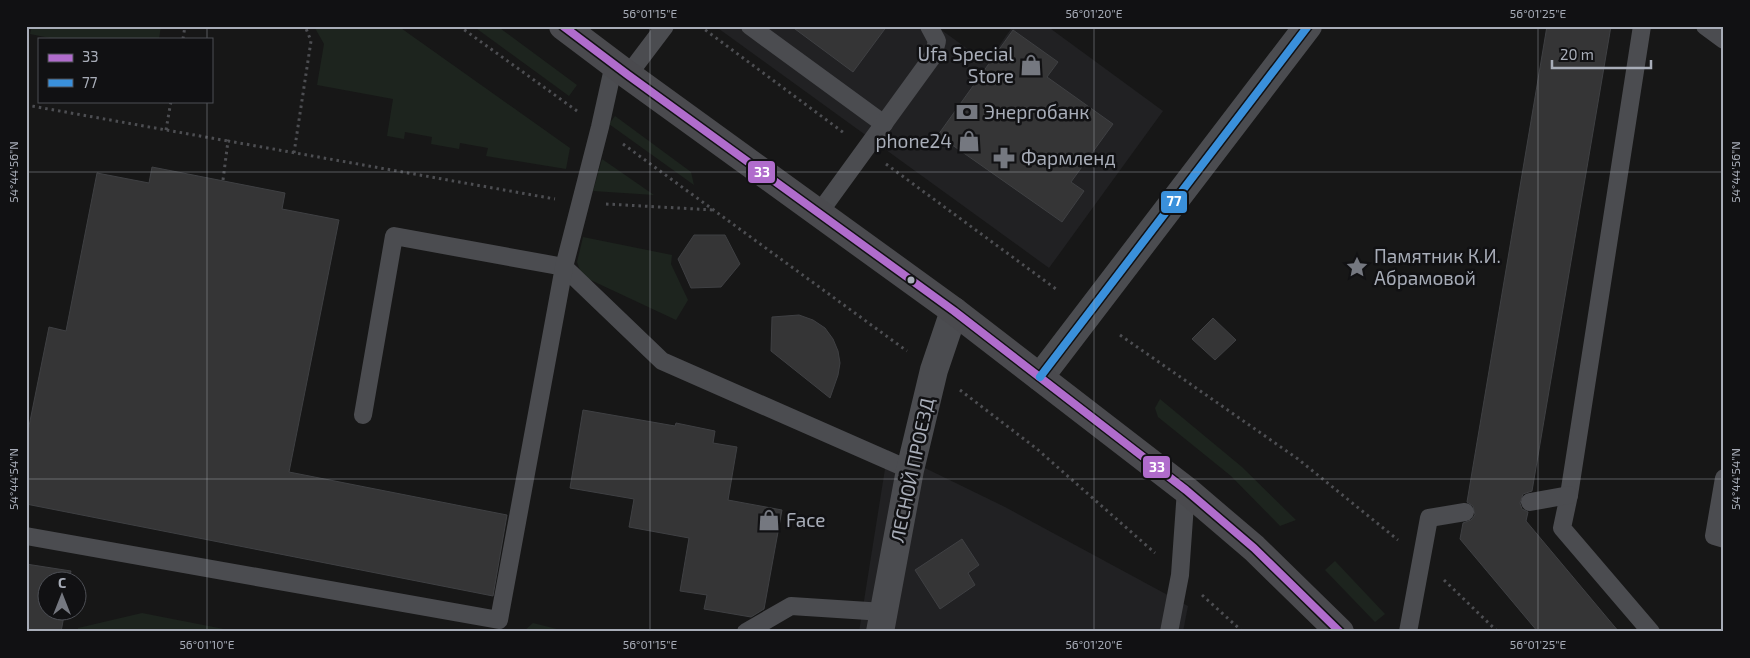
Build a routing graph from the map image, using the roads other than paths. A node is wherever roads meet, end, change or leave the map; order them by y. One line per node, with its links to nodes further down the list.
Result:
1 (563, 26): 9 (main road)
2 (665, 26): 9 (lane)
3 (750, 26): 10 (lane)
4 (929, 26): 10 (lane)
5 (1308, 26): 14 (street)
6 (1642, 26): 19 (lane)
7 (1705, 26): 8 (lane)
8 (1724, 40)
9 (621, 70): 11 (main road); 12 (lane)
10 (884, 124): 11 (lane)
11 (819, 213): 13 (main road)
12 (564, 267): 15 (lane); 16 (lane); 22 (lane)
13 (954, 311): 14 (main road); 16 (street, ЛЕСНОЙ ПРОЕЗД)
14 (1040, 377): 18 (main road)
15 (363, 415)
16 (910, 470): 24 (street, ЛЕСНОЙ ПРОЕЗД)
17 (1724, 478): 23 (lane)
18 (1186, 490): 26 (lane); 27 (main road)
19 (1569, 495): 20 (lane); 29 (lane)
20 (1530, 502)
21 (1465, 512): 28 (lane)
22 (26, 536)
23 (1724, 539)
24 (882, 622): 25 (lane)
25 (746, 632)
26 (1169, 632)
27 (1340, 632)
28 (1408, 632)
29 (1651, 632)

